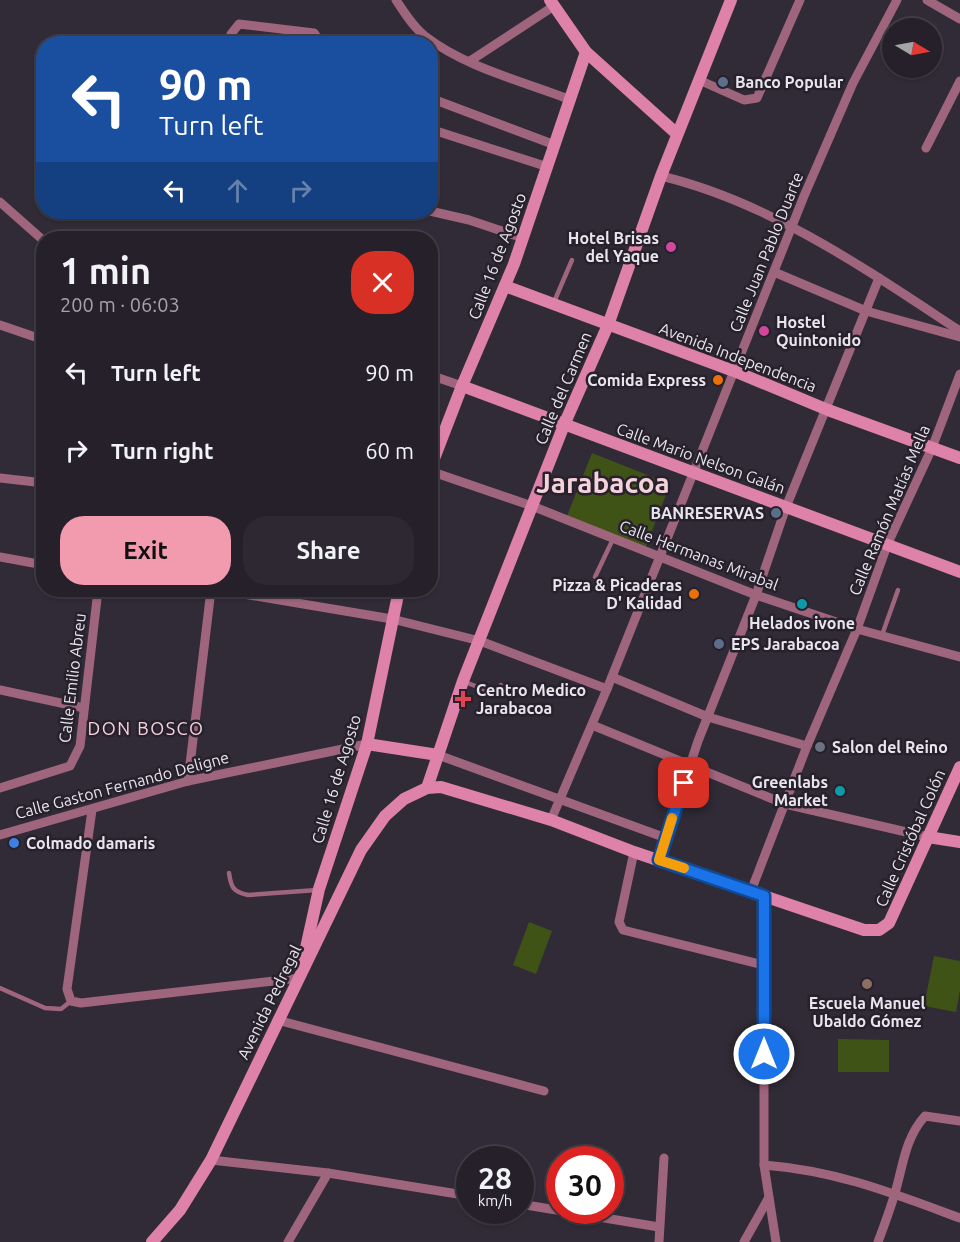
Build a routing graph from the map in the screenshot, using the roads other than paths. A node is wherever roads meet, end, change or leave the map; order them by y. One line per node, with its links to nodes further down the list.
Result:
1 (396, 0): 10 (street)
2 (731, 0): 14 (street, Calle del Carmen)
3 (800, 0): 14 (street)
4 (897, 0): 26 (street, Calle Juan Pablo Duarte)
5 (927, 0): 7 (street)
6 (552, 3): 12 (street); 13 (street)
7 (960, 19)
8 (231, 36): 9 (street)
9 (316, 36)
10 (427, 36)
11 (438, 42): 13 (street)
12 (586, 52): 16 (street, Calle 16 de Agosto); 19 (street)
13 (471, 61): 16 (street)
14 (699, 80): 19 (street, Calle del Carmen)
15 (960, 81): 21 (street)
16 (571, 100): 20 (street, Calle 16 de Agosto)
17 (438, 101): 20 (street)
18 (438, 132): 22 (street)
19 (677, 134): 23 (street, Calle del Carmen)
20 (555, 145): 22 (street, Calle 16 de Agosto)
21 (926, 148)
22 (548, 167): 28 (street, Calle 16 de Agosto)
23 (661, 176): 26 (street); 36 (street, Calle del Carmen)
24 (0, 202): 27 (street)
25 (438, 213): 28 (street)
26 (790, 227): 30 (street, Calle Juan Pablo Duarte); 31 (street)
27 (36, 234)
28 (524, 238): 32 (street, Calle 16 de Agosto)
29 (572, 260): 33 (lane)
30 (774, 272): 34 (street); 40 (street, Calle Juan Pablo Duarte)
31 (879, 278): 34 (street); 37 (street)
32 (505, 286): 33 (street, Avenida Independencia); 43 (street, Calle 16 de Agosto)
33 (553, 304): 36 (street, Avenida Independencia)
34 (866, 311): 38 (street); 44 (street)
35 (0, 325): 39 (street)
36 (608, 325): 40 (street, Avenida Independencia); 45 (street, Calle del Carmen)
37 (960, 332)
38 (960, 336)
39 (36, 337)
40 (734, 371): 44 (street, Avenida Independencia); 49 (street, Calle Juan Pablo Duarte)
41 (960, 374): 46 (street, Calle Ramón Matías Mella)
42 (438, 378): 43 (street, Calle Mario Nelson Galán)
43 (462, 386): 45 (street, Calle Mario Nelson Galán); 47 (street, Calle 16 de Agosto)
44 (828, 410): 46 (street, Avenida Independencia); 54 (street)
45 (564, 425): 49 (street, Calle Mario Nelson Galán); 53 (street, Calle del Carmen)
46 (932, 448): 48 (street, Avenida Independencia); 56 (street, Calle Ramón Matías Mella)
47 (438, 449)
48 (960, 458)
49 (693, 472): 54 (street, Calle Mario Nelson Galán); 58 (street, Calle Juan Pablo Duarte)
50 (438, 473): 53 (street, Calle Hermanas Mirabal)
51 (0, 478): 52 (street)
52 (36, 482)
53 (532, 506): 55 (street, Calle Hermanas Mirabal); 71 (street, Calle del Carmen)
54 (786, 507): 56 (street, Calle Mario Nelson Galán); 63 (street)
55 (614, 538): 58 (street, Calle Hermanas Mirabal); 61 (lane)
56 (888, 543): 60 (street, Calle Mario Nelson Galán); 69 (street, Calle Ramón Matías Mella)
57 (0, 557): 59 (street)
58 (660, 557): 63 (street, Calle Hermanas Mirabal); 73 (street, Calle Juan Pablo Duarte)
59 (36, 564)
60 (960, 572)
61 (595, 577)
62 (898, 590): 70 (lane)
63 (756, 595): 69 (street, Calle Hermanas Mirabal); 79 (street)
64 (97, 597): 78 (street, Calle Emilio Abreu)
65 (210, 597): 86 (street)
66 (261, 597): 68 (street)
67 (397, 597): 68 (street, Calle 16 de Agosto)
68 (392, 619): 71 (street); 81 (street, Calle 16 de Agosto)
69 (857, 629): 70 (street, Calle Hermanas Mirabal); 82 (street, Calle Ramón Matías Mella)
70 (882, 635): 72 (street, Calle Hermanas Mirabal)
71 (480, 641): 74 (street, Calle del Carmen); 76 (street)
72 (960, 657)
73 (612, 677): 76 (street, Calle Juan Pablo Duarte); 79 (street)
74 (463, 681): 75 (lane); 83 (street, Calle del Carmen)
75 (501, 685)
76 (607, 689): 80 (street, Calle Juan Pablo Duarte)
77 (0, 690): 78 (street)
78 (84, 708): 87 (street, Calle Emilio Abreu)
79 (708, 717): 82 (street); 84 (street)
80 (592, 725): 84 (street); 89 (street, Calle Juan Pablo Duarte)
81 (368, 744): 83 (street, Calle Gaston Fernando Deligne); 86 (street, Calle Gaston Fernando Deligne); 100 (street, Calle 16 de Agosto)
82 (807, 746): 90 (street, Calle Ramón Matías Mella)
83 (438, 755): 88 (street, Calle del Carmen); 89 (street, Calle Gaston Fernando Deligne)
84 (690, 764): 90 (street); 95 (street)
85 (960, 767): 94 (street, Calle Cristóbal Colón)
86 (188, 781): 91 (street, Calle Gaston Fernando Deligne)
87 (0, 788)
88 (427, 788): 92 (street); 104 (street, Avenida Pedregal)
89 (559, 801): 92 (street, Calle Juan Pablo Duarte); 95 (street, Calle Gaston Fernando Deligne)
90 (785, 804): 94 (street); 101 (street, Calle Ramón Matías Mella)
91 (92, 810): 93 (street, Calle Gaston Fernando Deligne); 106 (street)
92 (550, 820): 97 (street)
93 (0, 835)
94 (928, 837): 96 (street); 102 (street, Calle Cristóbal Colón)
95 (666, 838): 98 (street)
96 (960, 842)
97 (634, 852): 98 (street); 103 (street)
98 (659, 860): 101 (street)
99 (229, 873): 100 (lane)
100 (319, 890): 104 (street, Calle 16 de Agosto)
101 (751, 891): 102 (street)
102 (764, 896): 103 (street)
103 (763, 965): 112 (street)
104 (300, 978): 106 (street); 107 (street, Avenida Pedregal)
105 (0, 988): 106 (lane)
106 (71, 1001)
107 (277, 1020): 108 (street); 111 (street, Avenida Pedregal)
108 (544, 1091)
109 (960, 1121): 115 (street)
110 (664, 1158): 119 (street)
111 (211, 1160): 113 (street); 120 (street, Avenida Pedregal)
112 (764, 1165): 115 (street); 116 (street)
113 (328, 1173): 114 (street); 121 (street)
114 (456, 1194)
115 (895, 1194): 118 (street); 125 (street)
116 (768, 1199): 123 (street); 124 (street)
117 (534, 1206): 119 (street)
118 (960, 1218)
119 (659, 1227): 122 (street)
120 (152, 1242)
121 (288, 1242)
122 (659, 1242)
123 (744, 1242)
124 (776, 1242)
125 (878, 1242)

